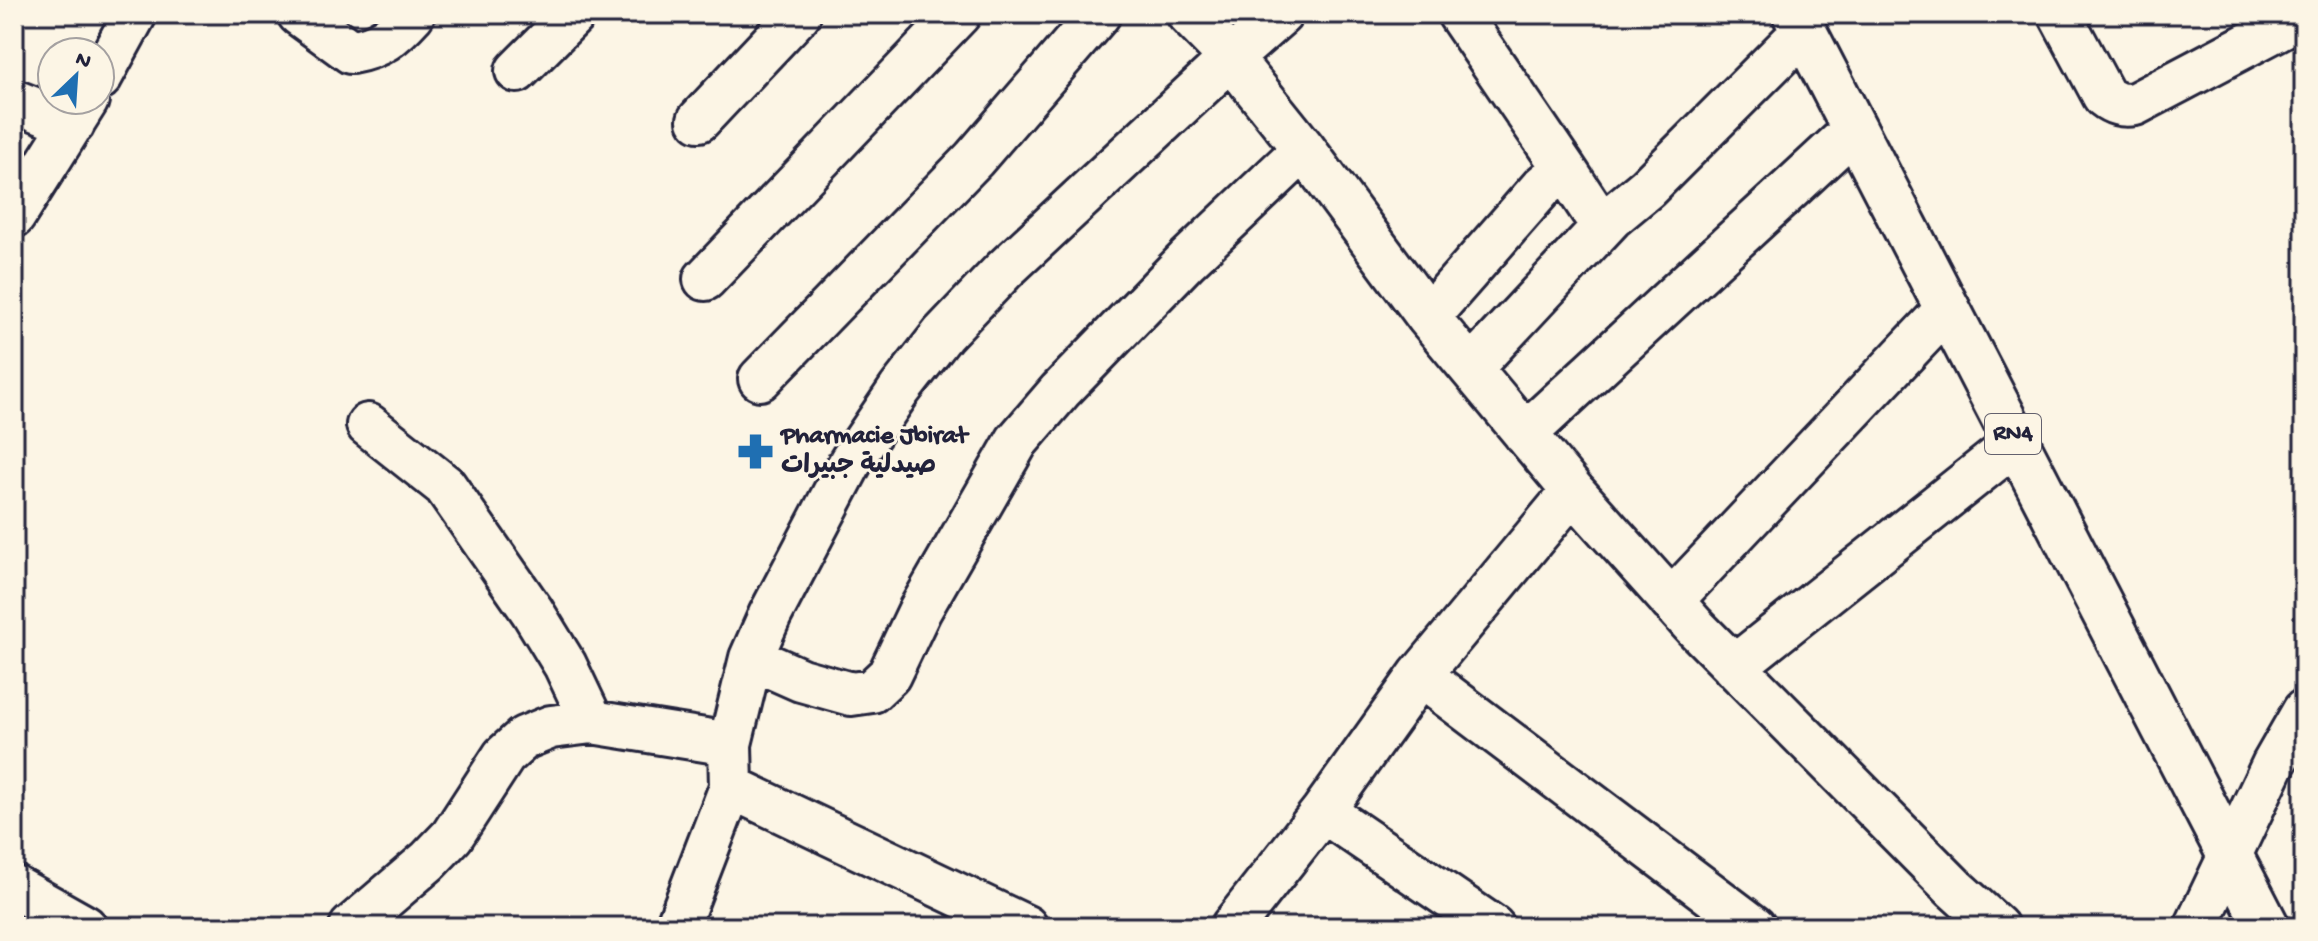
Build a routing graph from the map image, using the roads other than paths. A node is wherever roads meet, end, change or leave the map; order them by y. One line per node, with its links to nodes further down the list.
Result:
1 (135, 14): 14 (street)
2 (299, 14): 3 (street)
3 (413, 14)
4 (574, 14): 16 (street)
5 (799, 14): 20 (street)
6 (959, 14): 26 (street)
7 (1099, 14): 30 (street)
8 (1188, 14): 15 (street)
9 (1281, 14): 15 (street)
10 (1459, 14): 23 (street)
11 (2060, 14): 12 (street)
12 (2304, 15)
13 (1799, 22): 21 (main road, RN4); 25 (street)
14 (116, 49)
15 (1231, 58): 22 (street); 36 (street)
16 (517, 71)
17 (14, 101): 18 (street)
18 (36, 105)
19 (77, 116): 24 (street)
20 (699, 120)
21 (1855, 129): 27 (main road, RN4); 32 (street)
22 (1304, 149): 28 (street); 36 (street)
23 (1564, 168): 25 (street); 28 (street)
24 (14, 216)
25 (1612, 217): 29 (street)
26 (705, 279)
27 (1948, 308): 33 (main road, RN4); 35 (street)
28 (1428, 317): 29 (street)
29 (1471, 368): 32 (street)
30 (760, 379)
31 (368, 425): 40 (street)
32 (1525, 434): 34 (street)
33 (2017, 442): 37 (street); 44 (main road, RN4)
34 (1573, 491): 35 (street); 38 (street)
35 (1671, 601): 37 (street)
36 (751, 658): 41 (street)
37 (1734, 667): 53 (street)
38 (1420, 675): 43 (street); 52 (street)
39 (2304, 711): 44 (street)
40 (592, 722): 41 (street); 48 (street)
41 (730, 744): 42 (street)
42 (731, 787): 46 (street); 49 (street)
43 (1323, 811): 50 (street); 51 (street)
44 (2230, 854): 54 (street); 55 (main road, RN4)
45 (14, 887): 47 (street)
46 (1005, 923)
47 (85, 927)
48 (351, 927)
49 (677, 927)
50 (1232, 927)
51 (1493, 927)
52 (1754, 927)
53 (1997, 927)
54 (2196, 927)
55 (2267, 927)

